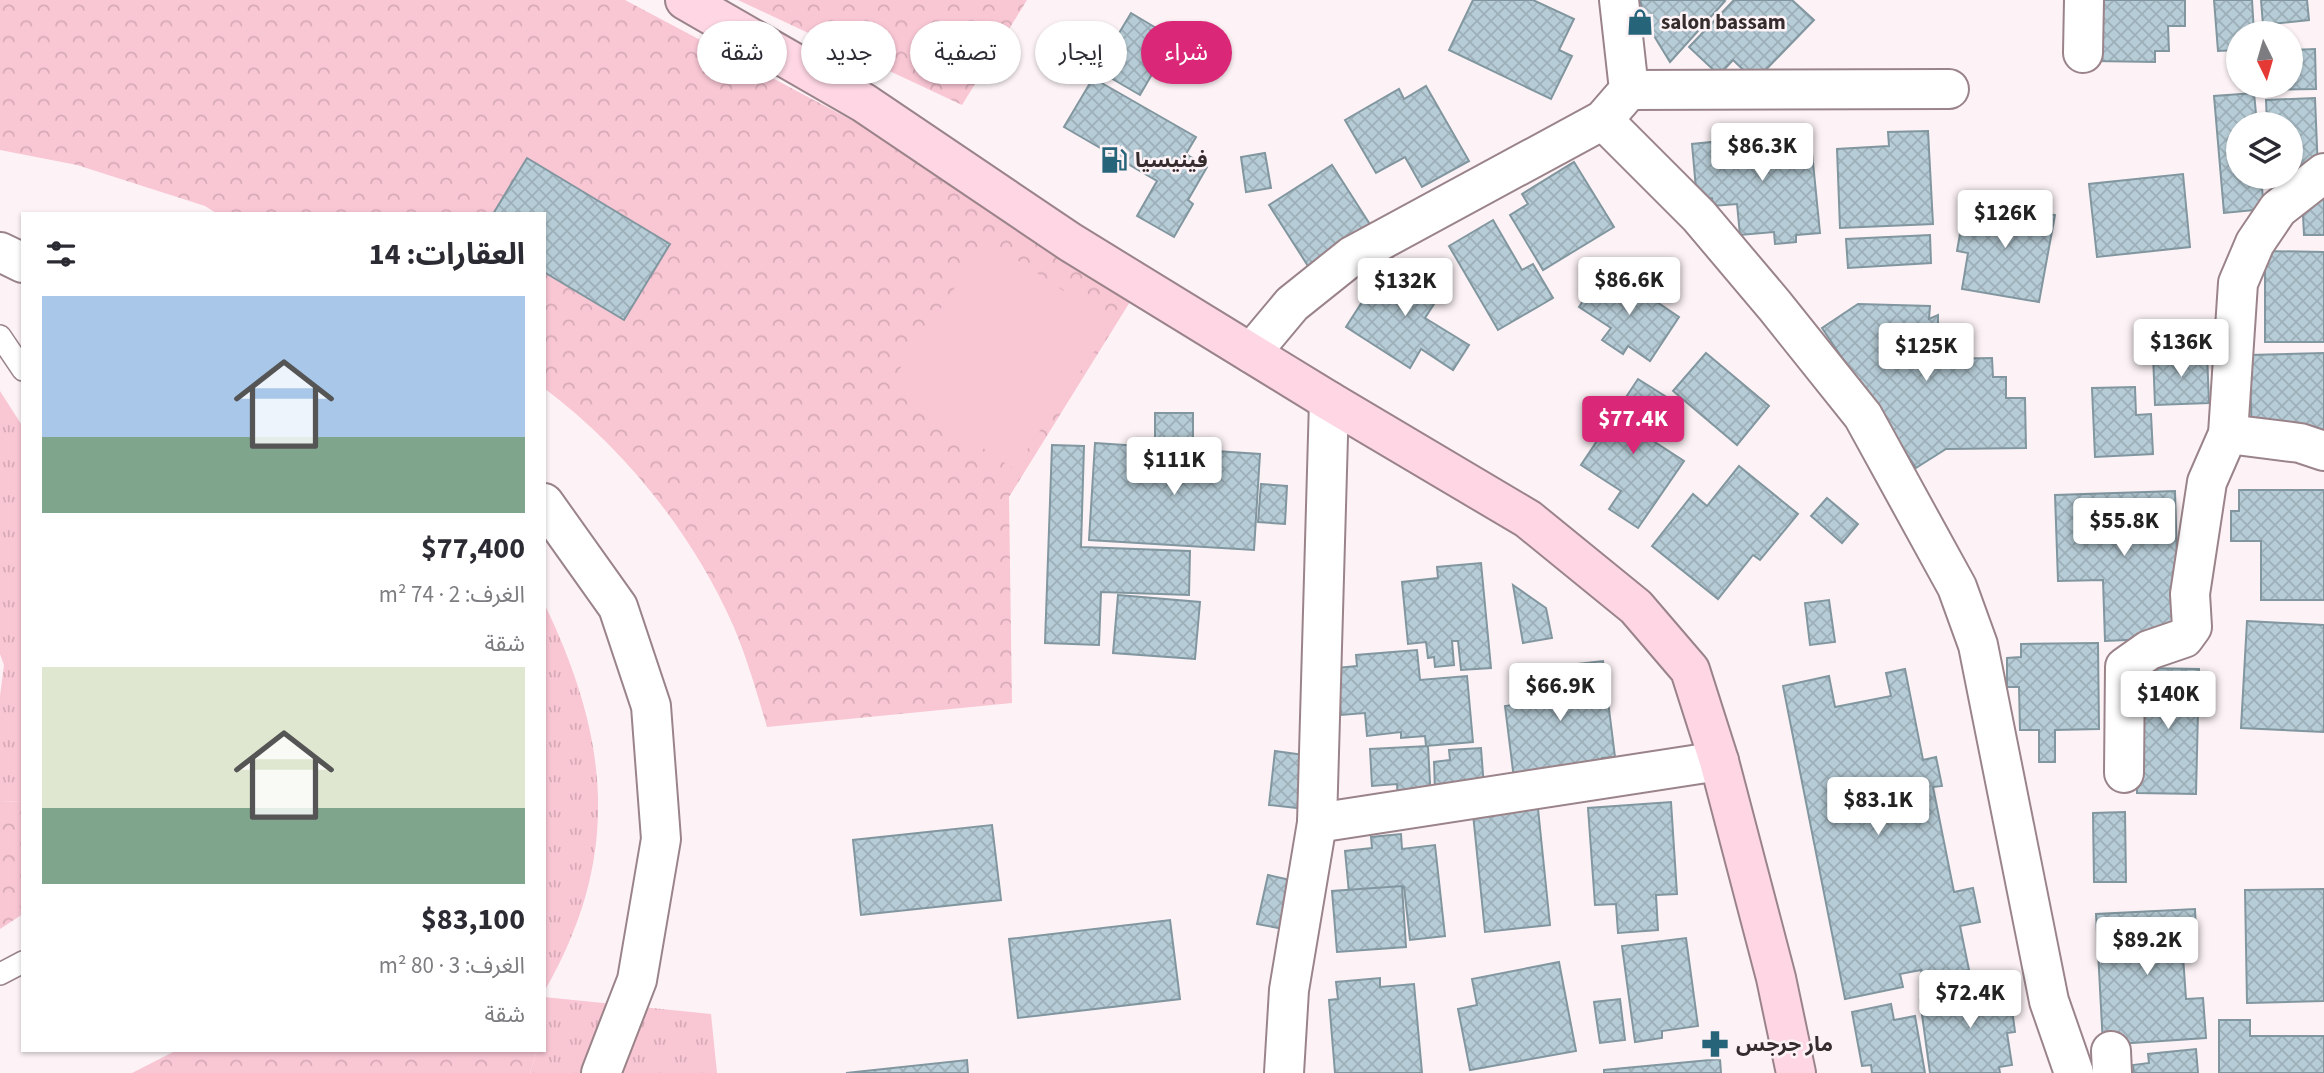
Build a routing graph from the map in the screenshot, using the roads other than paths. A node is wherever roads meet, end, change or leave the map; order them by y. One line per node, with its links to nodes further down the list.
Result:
1 (685, 0): 12 (main road)
2 (1619, 0): 6 (street)
3 (2084, 0): 4 (street)
4 (2083, 53)
5 (1949, 89): 6 (street)
6 (1629, 90): 7 (street)
7 (1603, 120): 12 (street); 26 (street)
8 (2324, 173): 15 (street)
9 (0, 252): 10 (street)
10 (21, 262)
11 (0, 336): 13 (lane)
12 (1251, 354): 14 (main road)
13 (21, 367)
14 (1329, 401): 18 (main road); 20 (street)
15 (2228, 434): 16 (street); 19 (street)
16 (2324, 451)
17 (546, 506): 23 (street)
18 (1719, 761): 20 (street); 25 (main road)
19 (2124, 773)
20 (1317, 823): 24 (street)
21 (21, 963): 22 (lane)
22 (0, 974)
23 (601, 1073)
24 (1284, 1073)
25 (1796, 1073)
26 (2074, 1073)

